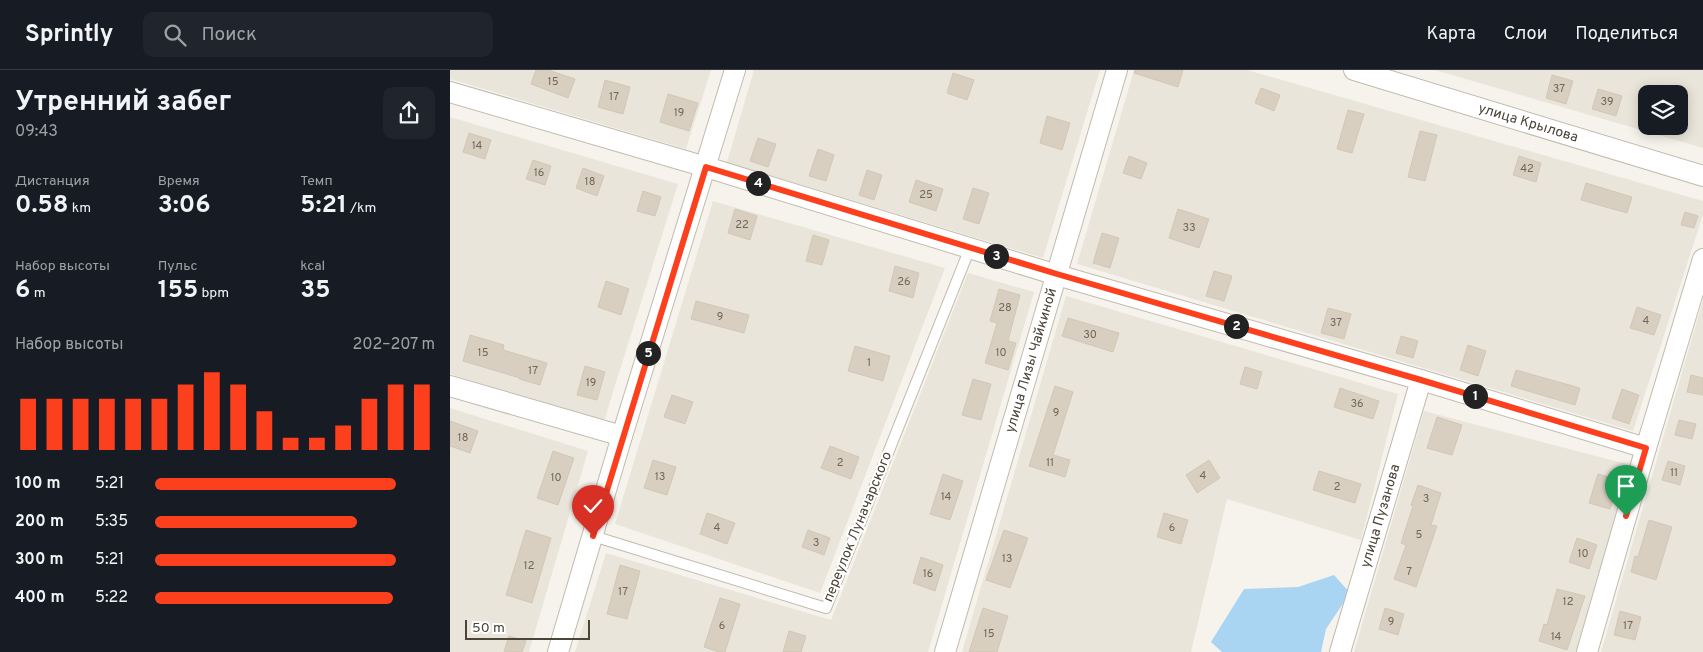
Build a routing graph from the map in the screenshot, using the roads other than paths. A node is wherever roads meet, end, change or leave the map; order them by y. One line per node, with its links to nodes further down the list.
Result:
1 (736, 70): 5 (street)
2 (1117, 70): 9 (street, улица Лизы Чайкиной)
3 (1354, 70): 6 (street, улица Крылова)
4 (450, 92): 5 (street)
5 (706, 167): 7 (street); 12 (street)
6 (1703, 176)
7 (970, 248): 9 (street); 14 (lane, переулок Луначарского)
8 (1703, 259): 13 (street)
9 (1057, 274): 10 (street); 16 (street, улица Лизы Чайкиной)
10 (1421, 380): 13 (street); 17 (street, улица Пузанова)
11 (450, 386): 12 (street)
12 (622, 436): 14 (street)
13 (1646, 448): 18 (street)
14 (593, 536): 15 (street)
15 (558, 652)
16 (945, 652)
17 (1340, 652)
18 (1587, 652)

